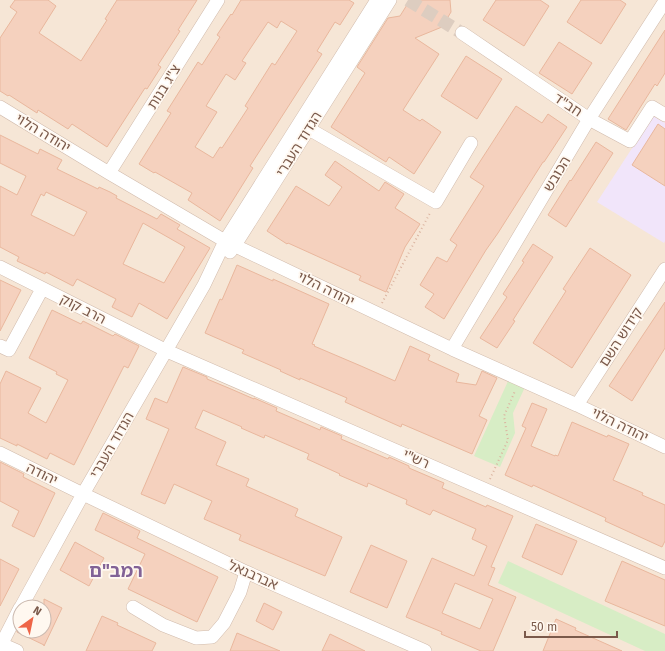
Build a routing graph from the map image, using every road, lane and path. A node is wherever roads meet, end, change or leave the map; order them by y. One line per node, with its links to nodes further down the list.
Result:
1 (218, 0): 11 (street, צ"ג בנות)
2 (376, 0): 9 (street, הגדוד העברי)
3 (390, 0): 9 (street, הגדוד העברי)
4 (665, 1): 8 (street, הכובש)
5 (462, 33): 8 (street, חב"ד)
6 (0, 107): 11 (street, יהודה הלוי)
7 (665, 115): 8 (street, חב"ד)
8 (589, 119): 19 (street, הכובש)
9 (304, 126): 12 (street); 13 (street, הגדוד העברי)
10 (471, 143): 12 (street)
11 (109, 173): 13 (street, יהודה הלוי)
12 (436, 202): 17 (path)
13 (230, 243): 17 (street, יהודה הלוי); 20 (street, הגדוד העברי)
14 (0, 268): 16 (street, הרב קוק)
15 (665, 269): 22 (street, קידוש השם)
16 (42, 288): 18 (street); 20 (street, הרב קוק)
17 (377, 313): 19 (street, יהודה הלוי)
18 (0, 346)
19 (452, 349): 21 (street, יהודה הלוי)
20 (167, 351): 25 (street, רש"י); 26 (street, הגדוד העברי)
21 (520, 379): 22 (street, יהודה הלוי); 25 (path)
22 (577, 405): 23 (street, יהודה הלוי)
23 (665, 447)
24 (0, 453): 26 (street, יהודה)
25 (485, 490): 27 (street, רש"י)
26 (83, 494): 28 (street, אברבנאל); 29 (street, הגדוד העברי)
27 (665, 568)
28 (246, 572): 30 (street); 35 (street, אברבנאל)
29 (24, 599)
30 (133, 607)
31 (12, 617): 32 (street, הגדוד העברי)
32 (5, 625): 33 (street, הגדוד העברי)
33 (1, 645): 34 (street)
34 (17, 651)
35 (425, 651)

